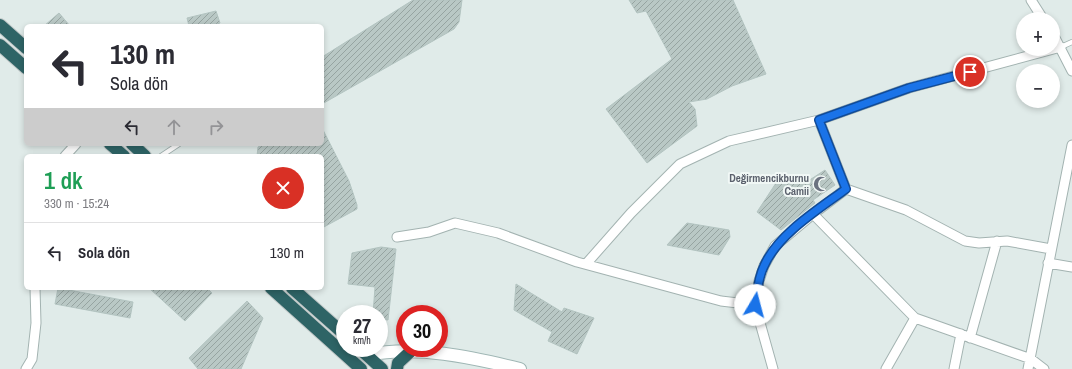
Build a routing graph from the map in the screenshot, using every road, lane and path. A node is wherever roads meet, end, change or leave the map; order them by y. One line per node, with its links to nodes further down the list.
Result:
1 (1031, 0): 2 (street)
2 (1039, 12)
3 (0, 25): 6 (highway)
4 (1072, 42): 7 (lane)
5 (0, 44): 8 (highway)
6 (24, 46)
7 (1061, 47): 9 (street); 10 (street)
8 (24, 66)
9 (1072, 71)
10 (819, 120): 20 (street); 26 (street)
11 (1072, 145): 24 (street)
12 (74, 146): 16 (street)
13 (112, 146): 17 (highway)
14 (136, 146): 18 (highway)
15 (175, 146): 19 (lane)
16 (67, 154)
17 (122, 154)
18 (143, 154)
19 (164, 154)
20 (846, 189): 21 (street); 23 (street)
21 (813, 214): 31 (street); 32 (street)
22 (397, 237): 26 (street)
23 (997, 241): 24 (street); 35 (street)
24 (1051, 249): 25 (street)
25 (1048, 263): 27 (street); 40 (street)
26 (586, 264): 31 (street)
27 (1072, 267)
28 (35, 290): 42 (street)
29 (273, 290): 41 (highway)
30 (294, 290): 33 (highway)
31 (755, 305): 46 (street)
32 (915, 318): 34 (street); 47 (street)
33 (336, 328)
34 (961, 334): 35 (street); 48 (street)
35 (970, 338): 40 (street)
36 (448, 356): 45 (street)
37 (362, 357): 41 (highway)
38 (369, 357): 43 (highway)
39 (404, 357): 44 (highway)
40 (1030, 359): 49 (street); 50 (street)
41 (359, 367)
42 (26, 369)
43 (382, 369)
44 (397, 369)
45 (520, 369)
46 (774, 369)
47 (886, 369)
48 (954, 369)
49 (1028, 369)
50 (1044, 369)

